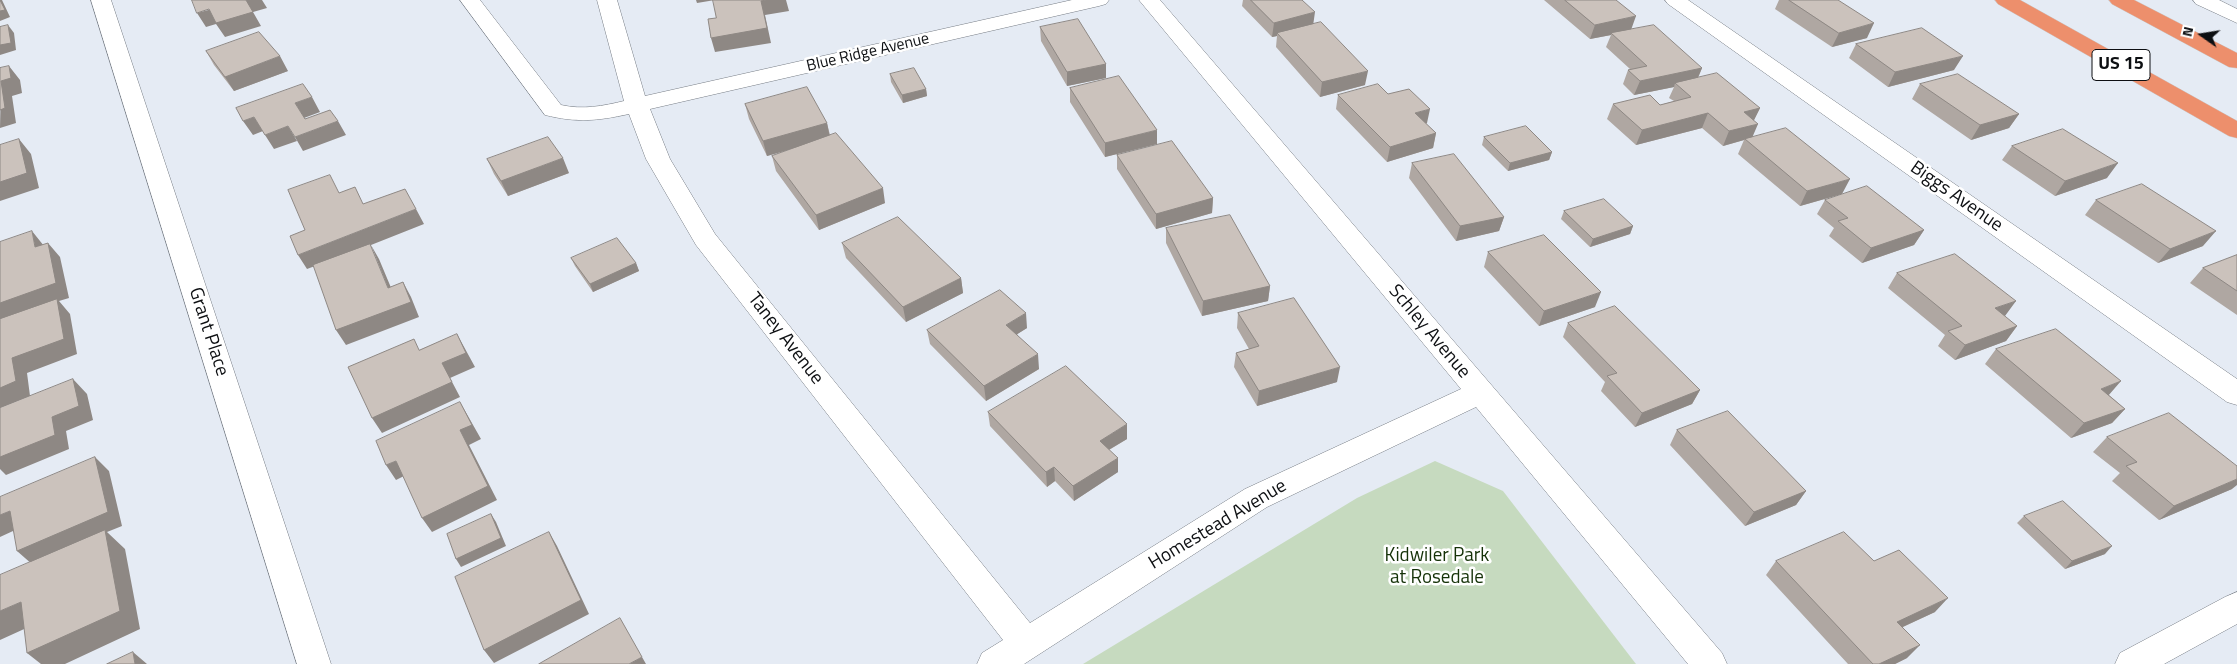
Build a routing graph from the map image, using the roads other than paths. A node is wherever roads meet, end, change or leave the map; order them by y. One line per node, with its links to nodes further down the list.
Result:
1 (102, 0): 18 (street, Grant Place)
2 (470, 0): 12 (street, Blue Ridge Avenue)
3 (607, 0): 12 (street, Taney Avenue)
4 (1099, 0): 12 (street, Blue Ridge Avenue)
5 (1149, 0): 14 (street, Schley Avenue)
6 (1675, 0): 15 (street, Biggs Avenue)
7 (2005, 0): 13 (highway, US 15)
8 (2119, 0): 11 (highway)
9 (2203, 0): 10 (street)
10 (2237, 17)
11 (2237, 62)
12 (637, 106): 17 (street, Taney Avenue)
13 (2237, 131)
14 (1480, 392): 17 (street, Homestead Avenue); 20 (street, Schley Avenue)
15 (2237, 394)
16 (2237, 607): 21 (street)
17 (1026, 642): 19 (street, Homestead Avenue)
18 (314, 664)
19 (994, 664)
20 (1710, 664)
21 (2132, 664)

